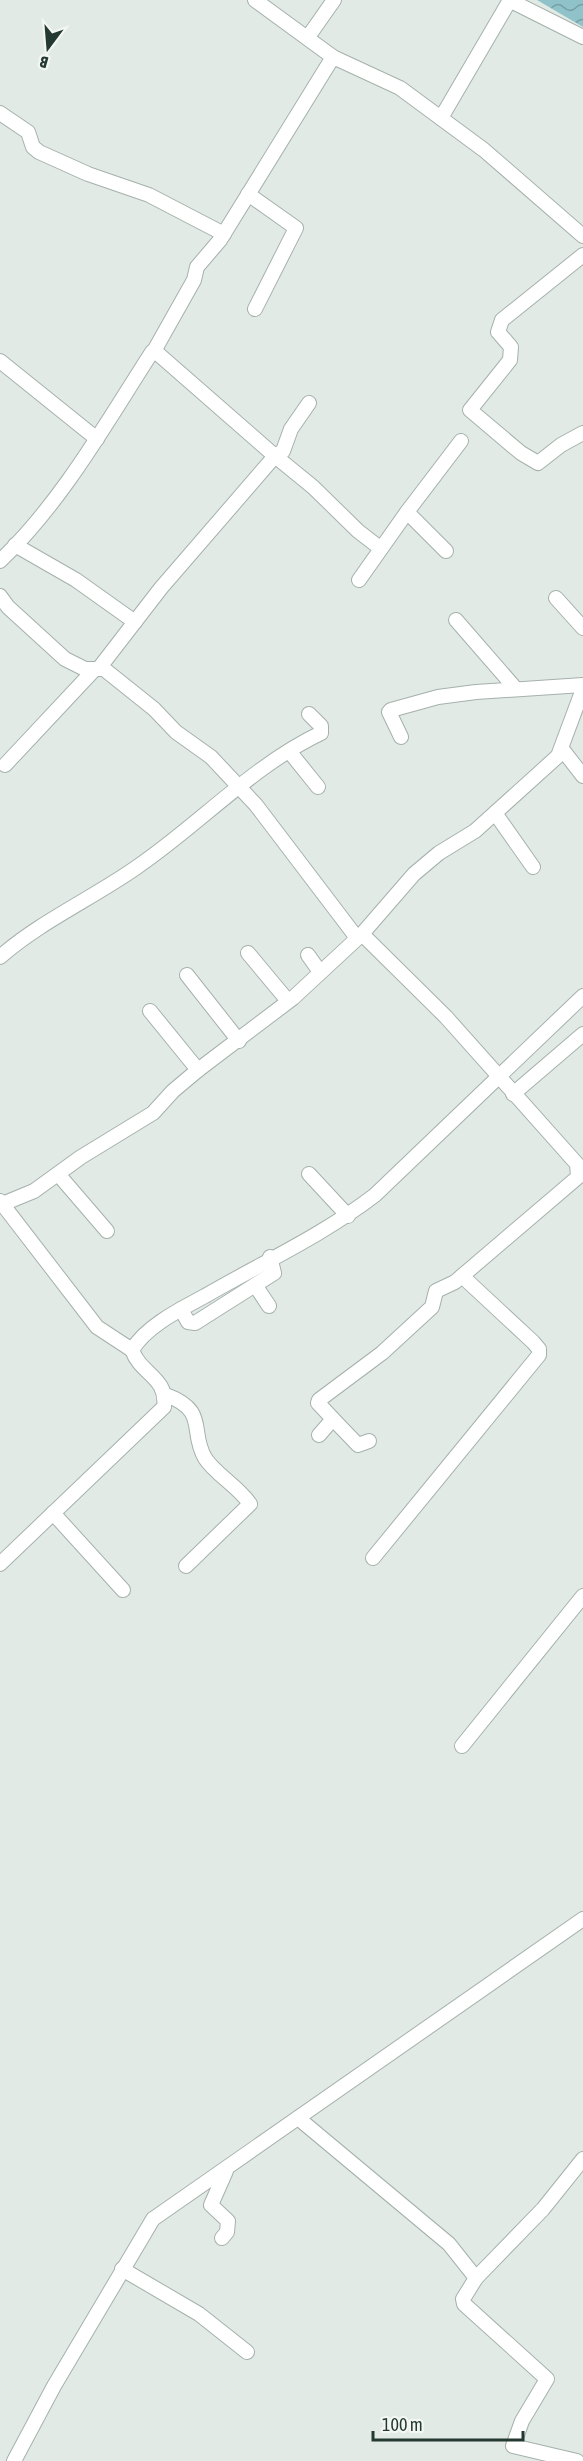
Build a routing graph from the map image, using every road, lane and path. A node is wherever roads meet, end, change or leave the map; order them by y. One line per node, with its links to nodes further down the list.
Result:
1 (255, 0): 4 (street)
2 (334, 0): 4 (street)
3 (509, 0): 5 (street); 8 (street)
4 (309, 37): 6 (street)
5 (583, 37)
6 (333, 57): 8 (street); 9 (street)
7 (0, 113): 10 (street)
8 (441, 118): 11 (street)
9 (248, 194): 10 (street); 13 (street)
10 (224, 234): 14 (street)
11 (583, 236)
12 (583, 255): 17 (street)
13 (255, 309)
14 (154, 351): 18 (street); 20 (street)
15 (0, 361): 18 (street)
16 (309, 403): 20 (street)
17 (583, 433)
18 (97, 439): 22 (street)
19 (461, 441): 21 (street)
20 (275, 456): 23 (street); 30 (street)
21 (407, 512): 23 (street); 24 (street)
22 (15, 545): 25 (street); 30 (street)
23 (380, 548): 26 (street)
24 (446, 551)
25 (0, 561)
26 (359, 580)
27 (0, 596): 32 (street)
28 (556, 598): 31 (street)
29 (456, 620): 34 (street)
30 (135, 622): 32 (street)
31 (583, 628)
32 (97, 669): 39 (street); 41 (street)
33 (583, 687): 34 (street); 37 (street)
34 (516, 689): 36 (street)
35 (309, 714): 38 (street)
36 (401, 737)
37 (562, 749): 40 (street); 43 (street)
38 (289, 751): 41 (street); 42 (street)
39 (5, 765)
40 (583, 776)
41 (238, 787): 45 (street); 48 (street)
42 (318, 787)
43 (495, 813): 44 (street); 45 (street)
44 (533, 867)
45 (359, 936): 49 (street); 57 (street)
46 (248, 953): 52 (street)
47 (308, 955): 49 (street)
48 (0, 957)
49 (321, 972): 52 (street)
50 (188, 975): 55 (street)
51 (583, 996): 57 (street)
52 (288, 1001): 55 (street)
53 (150, 1011): 56 (street)
54 (583, 1034): 58 (street)
55 (239, 1041): 56 (street)
56 (198, 1070): 60 (street)
57 (499, 1079): 58 (street); 63 (street)
58 (513, 1094): 59 (street)
59 (581, 1172): 66 (street)
60 (58, 1174): 62 (street); 64 (street)
61 (309, 1174): 63 (street)
62 (1, 1203): 70 (street)
63 (348, 1216): 65 (street)
64 (107, 1231)
65 (270, 1257): 67 (street); 69 (street)
66 (462, 1275): 72 (street); 76 (street)
67 (255, 1285): 68 (street); 69 (street)
68 (269, 1306)
69 (181, 1310): 70 (street)
70 (132, 1350): 71 (street)
71 (166, 1395): 75 (street); 78 (street)
72 (333, 1419): 73 (street); 74 (street)
73 (319, 1435)
74 (369, 1441)
75 (53, 1513): 77 (street); 79 (street)
76 (373, 1558)
77 (0, 1564)
78 (186, 1566)
79 (123, 1590)
80 (583, 1596): 81 (street)
81 (462, 1746)
82 (583, 1919): 83 (street)
83 (298, 2118): 85 (street); 88 (street)
84 (583, 2159): 88 (street)
85 (226, 2169): 86 (street); 87 (street)
86 (222, 2238)
87 (122, 2269): 89 (street); 90 (street)
88 (476, 2278): 91 (street)
89 (247, 2352)
90 (14, 2461)
91 (577, 2461)

